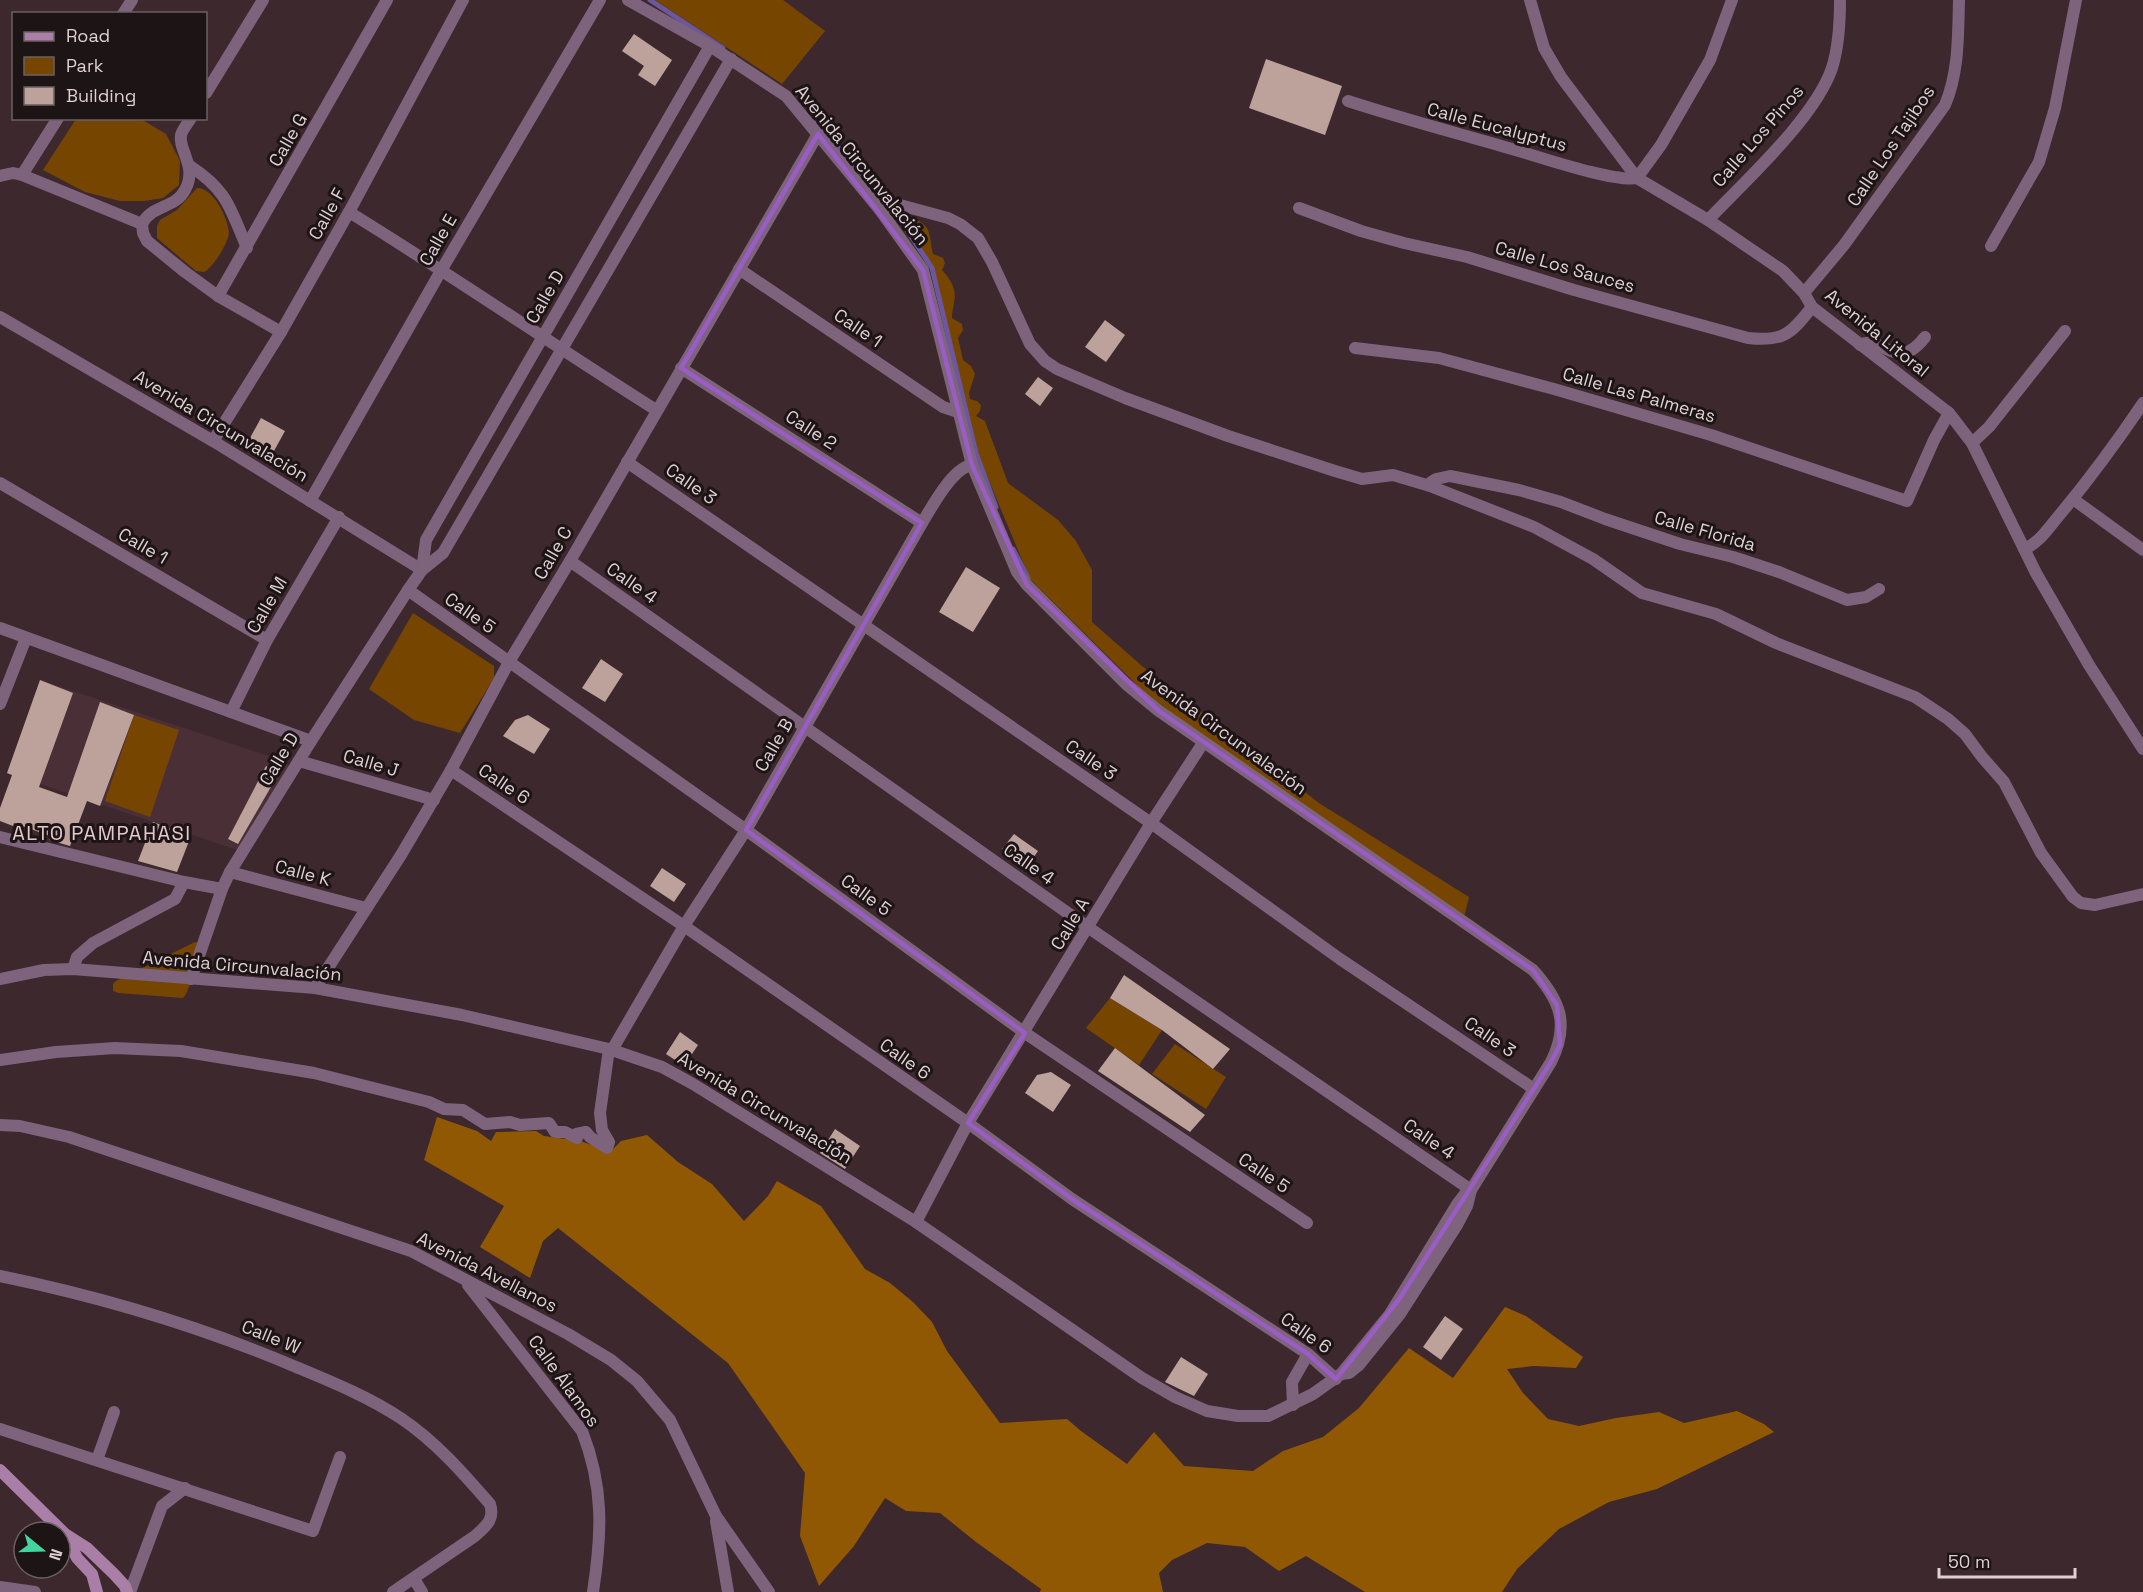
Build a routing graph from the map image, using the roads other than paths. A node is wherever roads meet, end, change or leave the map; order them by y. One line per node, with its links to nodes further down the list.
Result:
1 (263, 0): 13 (street)
2 (387, 0): 28 (street, Calle G)
3 (463, 0): 24 (street, Calle F)
4 (600, 0): 29 (street, Calle E)
5 (628, 0): 11 (street, Avenida Circunvalación)
6 (1530, 0): 21 (street, Avenida Litoral)
7 (1732, 0): 21 (street)
8 (1840, 0): 25 (street, Calle Los Pinos)
9 (1959, 0): 31 (street, Calle Los Tajibos)
10 (2076, 0): 27 (street)
11 (710, 45): 12 (street, Avenida Circunvalación); 38 (street, Calle D)
12 (731, 59): 17 (street, Avenida Circunvalación); 41 (street, Calle D)
13 (207, 91)
14 (1348, 102): 21 (street, Calle Eucalyptus)
15 (57, 120): 20 (street)
16 (189, 120): 18 (street)
17 (818, 134): 23 (street, Avenida Circunvalación); 30 (street, Calle C)
18 (190, 166): 26 (street); 28 (street)
19 (0, 175): 20 (street)
20 (22, 175): 26 (street)
21 (1636, 178): 25 (street, Avenida Litoral)
22 (1299, 208): 33 (street, Calle Los Sauces)
23 (880, 210): 45 (street, Avenida Circunvalación); 52 (street)
24 (349, 212): 29 (street); 36 (street, Calle F)
25 (1708, 220): 31 (street, Avenida Litoral)
26 (142, 224): 32 (street)
27 (1992, 246)
28 (247, 248): 32 (street, Calle G)
29 (442, 269): 38 (street); 54 (street, Calle E)
30 (739, 269): 42 (street, Calle C); 45 (street, Calle 1)
31 (1804, 293): 33 (street, Avenida Litoral)
32 (218, 296): 36 (street)
33 (1812, 307): 39 (street, Avenida Litoral)
34 (0, 317): 47 (street, Avenida Circunvalación)
35 (2065, 331): 48 (street)
36 (281, 332): 47 (street, Calle F)
37 (1924, 336): 39 (street)
38 (542, 338): 41 (street); 60 (street, Calle D)
39 (1860, 345): 46 (street, Avenida Litoral)
40 (1355, 348): 46 (street, Calle Las Palmeras)
41 (560, 350): 44 (street); 60 (street, Calle D)
42 (681, 368): 44 (street, Calle C); 56 (street, Calle 2)
43 (2143, 403): 53 (street)
44 (656, 410): 49 (street, Calle C)
45 (958, 412): 50 (street, Avenida Circunvalación)
46 (1949, 413): 48 (street, Avenida Litoral)
47 (213, 441): 54 (street, Avenida Circunvalación)
48 (1972, 443): 57 (street, Avenida Litoral)
49 (627, 462): 59 (street, Calle C); 63 (street, Calle 3)
50 (972, 465): 56 (street, Calle B); 72 (street, Avenida Circunvalación)
51 (0, 483): 66 (street, Calle 1)
52 (1430, 486): 61 (street, Calle Florida); 83 (street)
53 (2073, 499): 57 (street); 58 (street)
54 (310, 501): 55 (street, Avenida Circunvalación)
55 (339, 517): 60 (street, Avenida Circunvalación); 66 (street, Calle M)
56 (922, 523): 63 (street, Calle B)
57 (2024, 549): 73 (street, Avenida Litoral)
58 (2143, 550)
59 (570, 561): 67 (street, Calle C); 70 (street, Calle 4)
60 (422, 570): 62 (street, Calle D)
61 (1879, 589)
62 (408, 590): 67 (street, Calle 5); 71 (street, Calle D)
63 (863, 625): 70 (street, Calle B); 77 (street, Calle 3)
64 (0, 628): 65 (street)
65 (26, 638): 68 (street); 69 (street)
66 (267, 639): 69 (street, Calle M)
67 (509, 662): 75 (street, Calle C); 78 (street, Calle 5)
68 (0, 704)
69 (231, 712): 71 (street)
70 (805, 727): 78 (street, Calle B); 86 (street, Calle 4)
71 (311, 741): 74 (street, Calle D)
72 (1203, 743): 77 (street, Calle A); 94 (street, Avenida Circunvalación)
73 (2143, 749)
74 (299, 761): 76 (street, Calle J); 80 (street, Calle D)
75 (451, 770): 76 (street, Calle C); 85 (street, Calle 6)
76 (434, 800): 84 (street, Calle C)
77 (1151, 823): 86 (street, Calle A); 94 (street, Calle 3)
78 (746, 830): 85 (street, Calle B); 91 (street, Calle 5)
79 (0, 837): 81 (street)
80 (230, 872): 82 (street, Calle D); 84 (street, Calle K)
81 (184, 882): 82 (street); 87 (street)
82 (222, 889): 89 (street, Calle D)
83 (2143, 894)
84 (366, 908): 90 (street, Calle C)
85 (684, 926): 92 (street, Calle B); 95 (street, Calle 6)
86 (1089, 928): 91 (street, Calle A); 97 (street, Calle 4)
87 (73, 969): 88 (street, Avenida Circunvalación); 89 (street, Avenida Circunvalación)
88 (0, 979)
89 (191, 979): 90 (street, Avenida Circunvalación)
90 (315, 988): 92 (street, Avenida Circunvalación)
91 (1025, 1033): 95 (street, Calle A); 99 (street, Calle 5)
92 (611, 1050): 93 (street); 98 (street, Avenida Circunvalación)
93 (0, 1060)
94 (1534, 1089): 97 (street, Avenida Circunvalación)
95 (968, 1124): 98 (street, Calle A); 102 (street, Calle 6)
96 (0, 1125): 101 (street, Avenida Avellanos)
97 (1471, 1190): 103 (street, Avenida Circunvalación)
98 (916, 1222): 104 (street, Avenida Circunvalación)
99 (1307, 1223)
100 (0, 1276): 115 (street, Calle W)
101 (463, 1279): 111 (street, Avenida Avellanos); 122 (street, Calle Álamos)
102 (1308, 1354): 103 (street, Calle 6); 104 (street)
103 (1339, 1377): 104 (street, Avenida Circunvalación)
104 (1293, 1405)
105 (114, 1412): 108 (street)
106 (0, 1429): 108 (street)
107 (340, 1457): 110 (street)
108 (97, 1460): 110 (street)
109 (0, 1470): 112 (main road)
110 (185, 1488): 119 (street)
111 (716, 1516): 123 (street); 124 (street, Avenida Avellanos)
112 (51, 1520)
113 (72, 1538): 119 (main road)
114 (72, 1547): 118 (main road)
115 (414, 1579): 120 (street); 121 (street)
116 (0, 1587): 117 (street)
117 (34, 1592)
118 (97, 1592)
119 (129, 1592)
120 (393, 1592)
121 (422, 1592)
122 (593, 1592)
123 (728, 1592)
124 (770, 1592)

